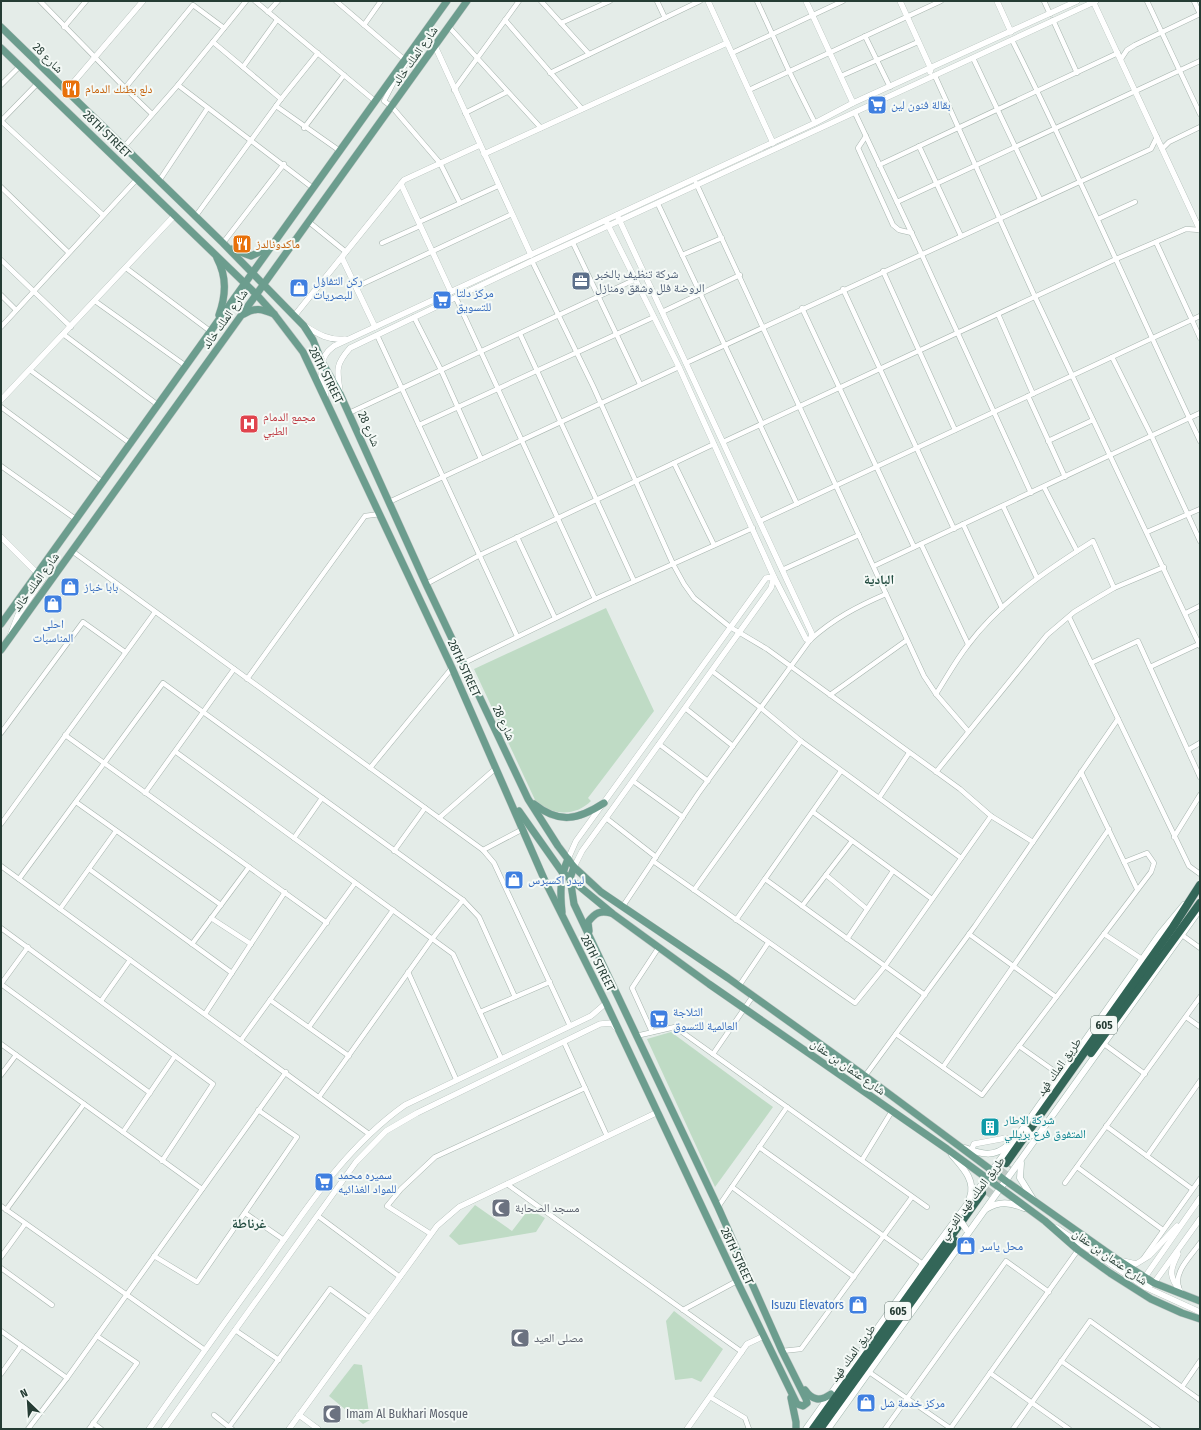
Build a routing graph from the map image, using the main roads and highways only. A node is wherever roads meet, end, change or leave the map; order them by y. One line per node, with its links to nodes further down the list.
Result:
1 (447, 1): 6 (main road, شارع الملك خالد)
2 (467, 1): 8 (main road, شارع الملك خالد)
3 (1, 27): 5 (main road, شارع 28)
4 (1, 48): 7 (main road, 28TH STREET)
5 (224, 244): 6 (main road); 9 (main road, شارع 28)
6 (273, 245): 9 (main road, شارع الملك خالد)
7 (212, 251): 10 (main road, 28TH STREET); 16 (main road)
8 (274, 270): 11 (main road, شارع الملك خالد); 13 (main road)
9 (253, 272): 10 (main road, شارع الملك خالد); 11 (main road, شارع 28)
10 (245, 282): 12 (main road, 28TH STREET); 16 (main road, شارع الملك خالد)
11 (264, 284): 12 (main road, شارع الملك خالد); 13 (main road, شارع 28)
12 (256, 294): 14 (main road, 28TH STREET); 15 (main road, شارع الملك خالد)
13 (276, 296): 19 (main road, شارع 28)
14 (274, 314): 15 (main road); 20 (main road, 28TH STREET)
15 (242, 315): 18 (main road, شارع الملك خالد)
16 (216, 324): 17 (main road, شارع الملك خالد)
17 (2, 619)
18 (1, 650)
19 (528, 799): 21 (main road); 22 (main road, شارع 28)
20 (511, 800): 24 (main road, شارع عثمان بن عفان); 30 (main road, 28TH STREET)
21 (604, 803)
22 (568, 859): 23 (main road, شارع عثمان بن عفان); 24 (main road)
23 (574, 867): 25 (main road); 35 (main road, شارع عثمان بن عفان)
24 (562, 872): 25 (main road, شارع عثمان بن عفان); 30 (main road)
25 (570, 878): 29 (main road, شارع عثمان بن عفان); 31 (main road, 28TH STREET)
26 (1198, 888): 27 (highway, طريق الملك فهد / 605); 32 (main road, طريق الملك فهد الفرعي)
27 (1200, 903)
28 (1200, 908): 33 (main road, طريق الملك فهد الفرعي)
29 (613, 914): 31 (main road); 36 (main road, شارع عثمان بن عفان)
30 (562, 916): 51 (main road, 28TH STREET)
31 (590, 939): 50 (main road, 28TH STREET)
32 (1026, 1126): 33 (main road, bridge); 34 (main road, طريق الملك فهد الفرعي)
33 (1041, 1132): 37 (main road, طريق الملك فهد الفرعي)
34 (1019, 1134): 35 (main road); 38 (main road, طريق الملك فهد الفرعي)
35 (962, 1147): 38 (main road, شارع عثمان بن عفان)
36 (947, 1149): 39 (main road, شارع عثمان بن عفان); 43 (main road)
37 (1023, 1157): 40 (main road, طريق الملك فهد الفرعي); 42 (main road)
38 (993, 1171): 39 (main road, طريق الملك فهد الفرعي); 40 (main road, شارع عثمان بن عفان)
39 (986, 1178): 41 (main road, شارع عثمان بن عفان); 43 (main road, طريق الملك فهد الفرعي)
40 (1006, 1181): 41 (main road, طريق الملك فهد الفرعي); 42 (main road, شارع عثمان بن عفان)
41 (999, 1188): 44 (main road, شارع عثمان بن عفان); 45 (main road, طريق الملك فهد الفرعي)
42 (1036, 1202): 48 (main road, شارع عثمان بن عفان)
43 (967, 1204): 46 (main road, طريق الملك فهد الفرعي)
44 (1028, 1209): 45 (main road); 49 (main road, شارع عثمان بن عفان)
45 (983, 1211): 47 (main road, طريق الملك فهد الفرعي)
46 (954, 1224): 47 (main road, bridge); 52 (main road, طريق الملك فهد الفرعي)
47 (966, 1232): 57 (main road, طريق الملك فهد الفرعي)
48 (1200, 1301)
49 (1200, 1319)
50 (796, 1378): 51 (main road); 52 (main road)
51 (787, 1383): 53 (main road)
52 (831, 1394): 54 (main road, طريق الملك فهد الفرعي)
53 (796, 1429)
54 (806, 1429)
55 (813, 1429): 56 (highway, طريق الملك فهد / 605)
56 (820, 1429)
57 (828, 1429)

